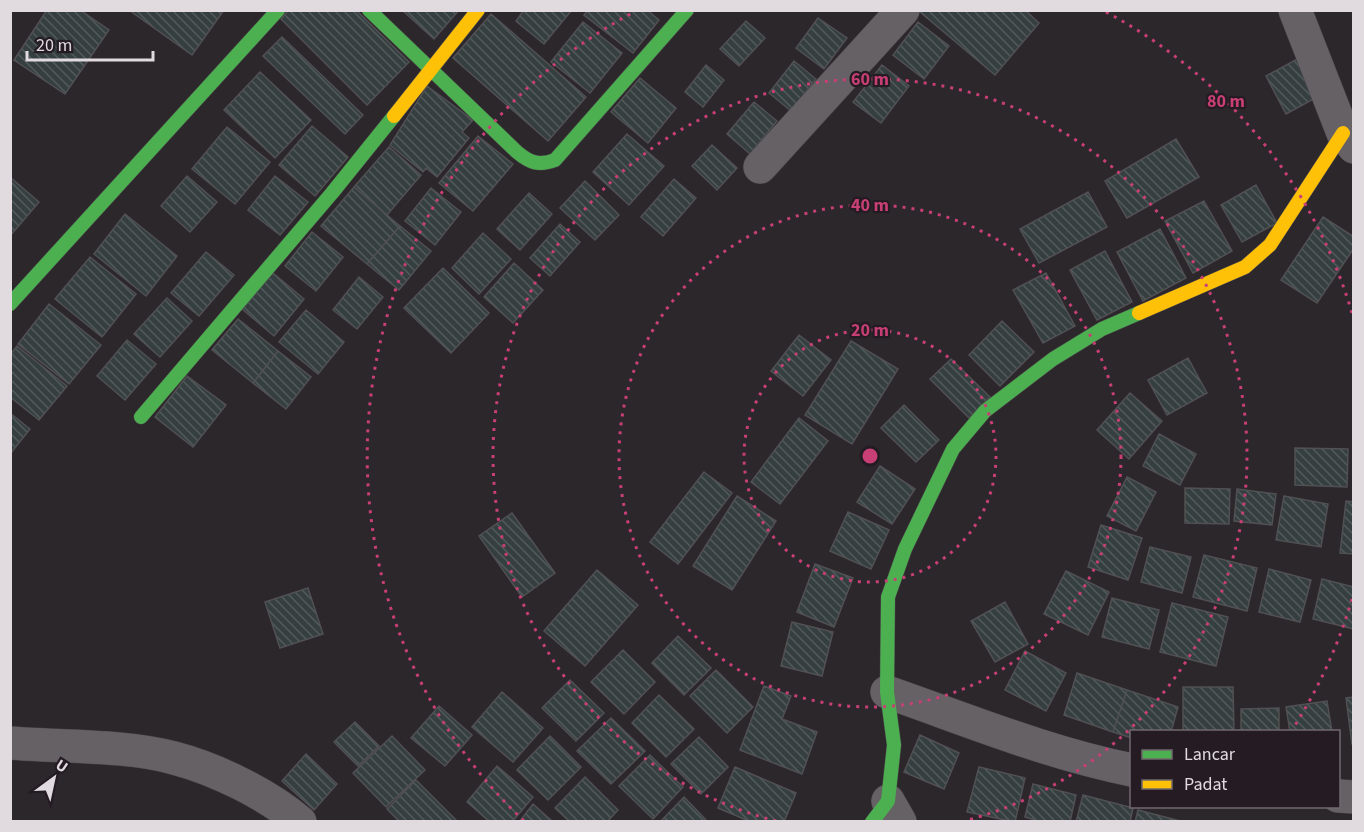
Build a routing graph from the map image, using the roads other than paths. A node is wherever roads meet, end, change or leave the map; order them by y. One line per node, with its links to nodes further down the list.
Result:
1 (279, 10): 10 (street)
2 (369, 10): 7 (street)
3 (478, 10): 7 (street)
4 (687, 10): 7 (street)
5 (903, 10): 9 (street)
6 (1295, 10): 8 (street)
7 (429, 69): 11 (street)
8 (1348, 140): 12 (street)
9 (760, 167)
10 (10, 304)
11 (141, 417)
12 (887, 692): 14 (street); 15 (street)
13 (10, 743): 16 (street)
14 (1130, 770)
15 (887, 815)
16 (300, 822)

